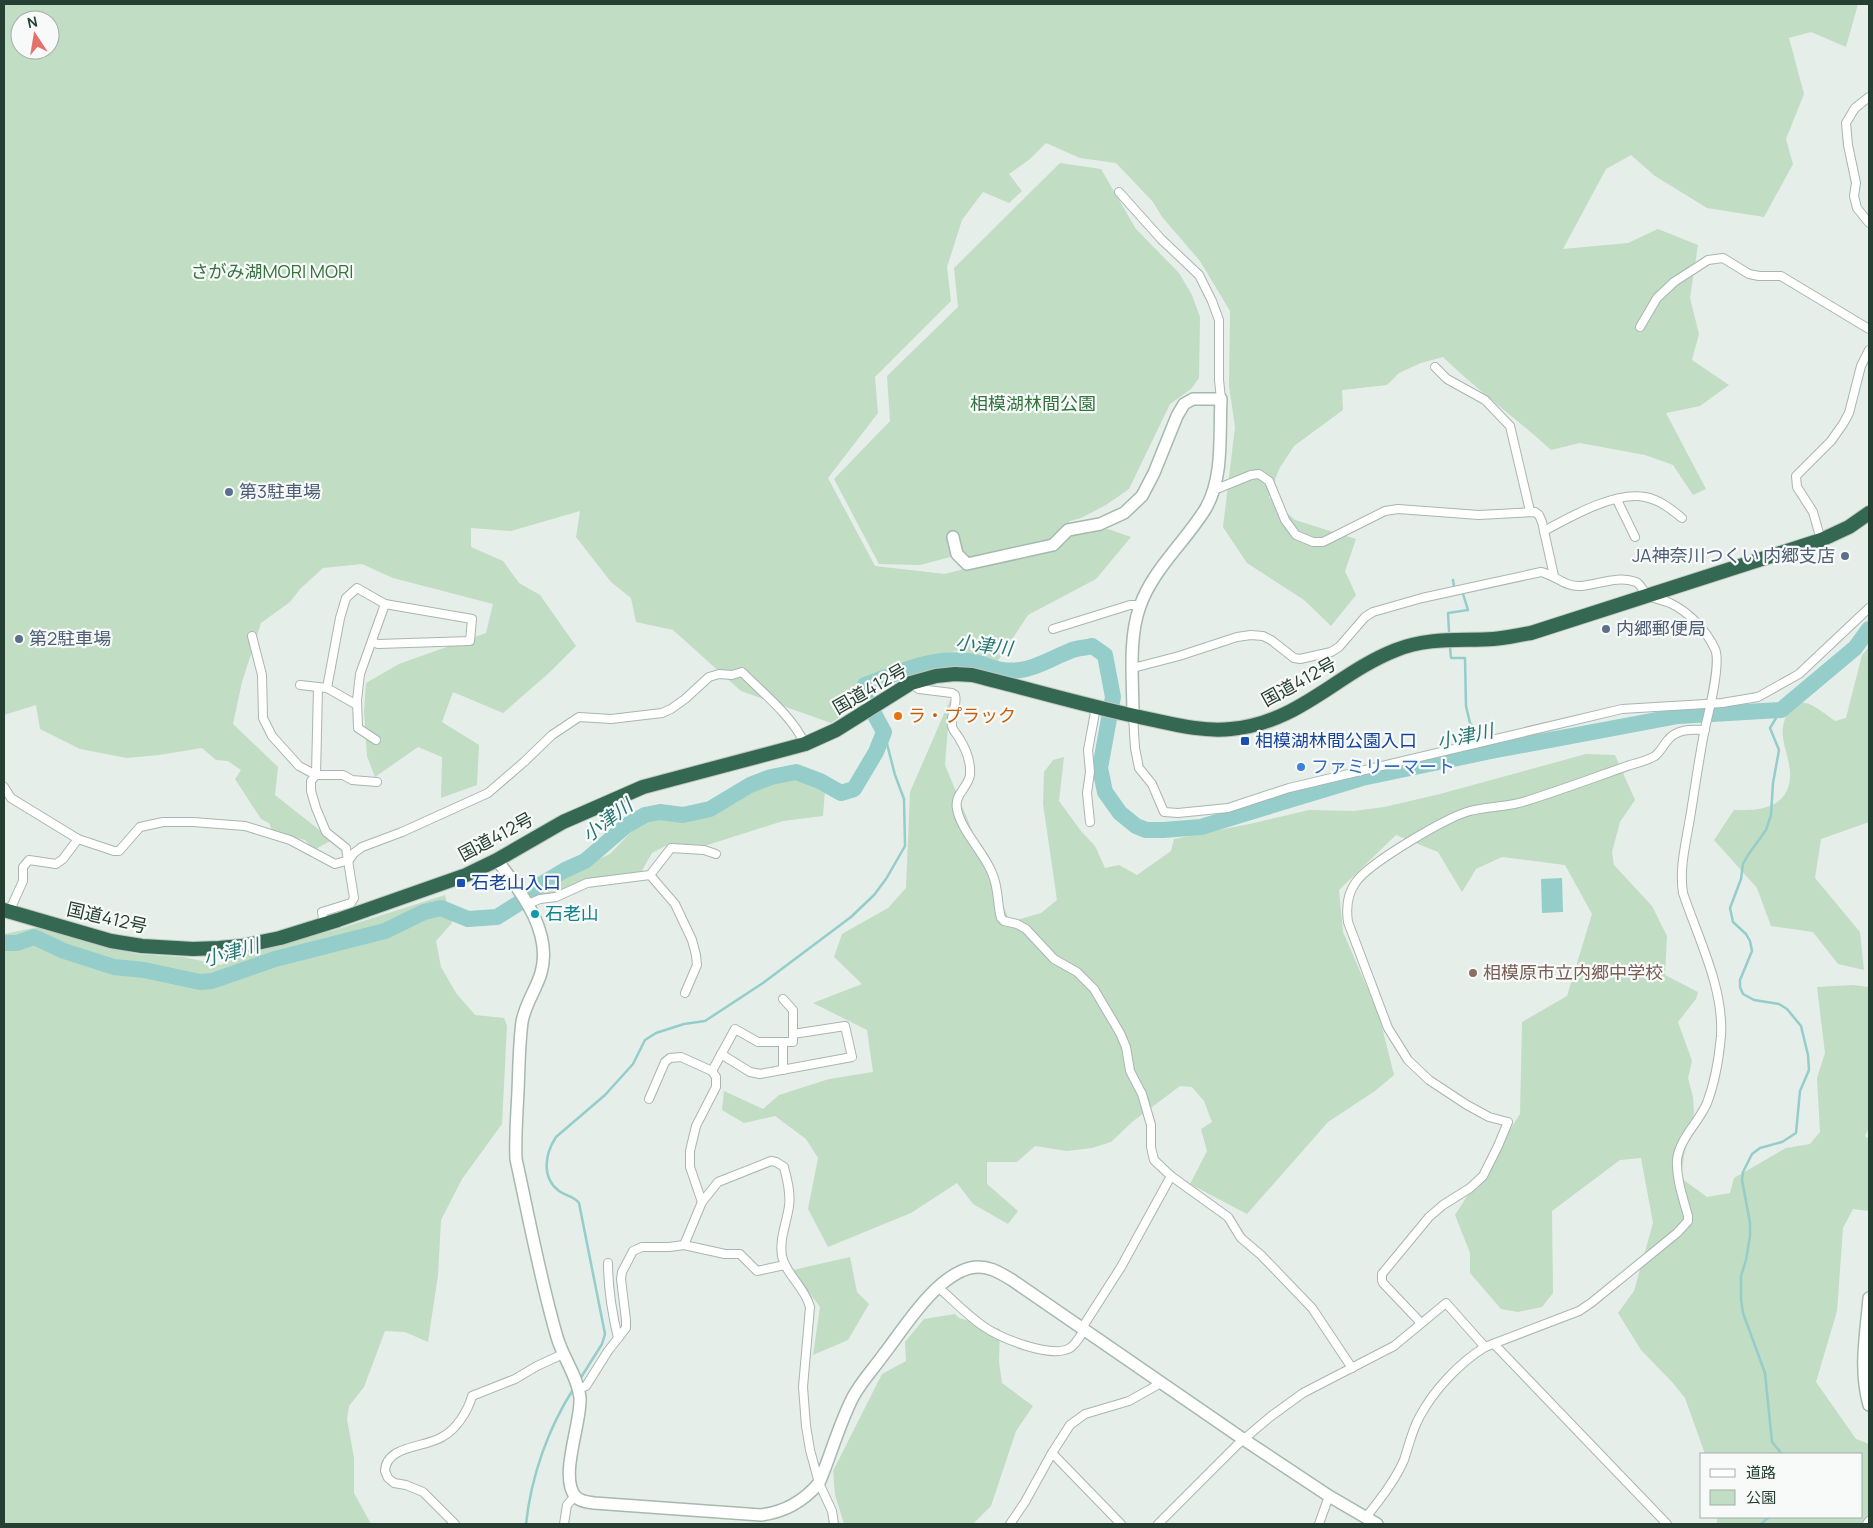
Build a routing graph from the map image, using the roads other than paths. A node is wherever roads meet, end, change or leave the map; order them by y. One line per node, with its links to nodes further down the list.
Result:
1 (1869, 98): 3 (street)
2 (1119, 192): 8 (street)
3 (1869, 223)
4 (1640, 327): 5 (street)
5 (1869, 329)
6 (1869, 350): 17 (street)
7 (1434, 367): 11 (street)
8 (1221, 399): 9 (street); 15 (street)
9 (1214, 490): 11 (street); 21 (street)
10 (1617, 500): 13 (street); 14 (street); 16 (street)
11 (1530, 511): 14 (street)
12 (1868, 517): 17 (highway, 国道412号)
13 (1682, 518)
14 (1544, 532): 18 (street)
15 (953, 537)
16 (1635, 537)
17 (1821, 540): 19 (highway, 国道412号)
18 (1554, 576): 19 (street); 26 (street)
19 (1647, 595): 31 (street); 34 (highway, 国道412号)
20 (385, 604): 25 (street); 25 (street); 30 (street)
21 (1140, 605): 23 (street); 26 (street)
22 (1869, 608): 31 (street)
23 (1053, 628)
24 (252, 636): 38 (street)
25 (372, 642): 32 (street)
26 (1132, 668): 34 (street)
27 (911, 683): 33 (highway, 国道412号); 37 (highway, 国道412号); 58 (street)
28 (300, 685): 29 (street)
29 (318, 687): 30 (street); 38 (street)
30 (326, 688): 32 (street)
31 (1710, 703): 34 (street); 35 (street)
32 (357, 705): 36 (street)
33 (1099, 707): 34 (highway, 国道412号); 41 (street)
34 (1133, 716)
35 (1705, 730): 65 (street); 68 (street)
36 (376, 740)
37 (806, 744): 44 (street); 45 (highway, 国道412号)
38 (316, 775): 39 (street); 44 (street)
39 (376, 782)
40 (4, 786): 42 (street)
41 (1090, 822)
42 (78, 839): 44 (street); 48 (street)
43 (716, 854): 46 (street)
44 (349, 860): 49 (street)
45 (497, 860): 47 (street); 49 (highway, 国道412号)
46 (650, 875): 47 (street); 50 (street)
47 (527, 903): 70 (street)
48 (6, 911): 49 (highway, 国道412号)
49 (324, 924)
50 (685, 993)
51 (783, 999): 52 (street)
52 (793, 1034): 53 (street); 55 (street)
53 (783, 1042): 54 (street); 55 (street)
54 (721, 1054): 55 (street); 56 (street)
55 (783, 1070)
56 (712, 1071): 57 (street); 59 (street)
57 (649, 1099)
58 (1171, 1176): 66 (street); 71 (street)
59 (702, 1202): 60 (street); 62 (street)
60 (684, 1245): 62 (street); 67 (street)
61 (608, 1263): 67 (street)
62 (785, 1265): 77 (street)
63 (939, 1288): 66 (street); 66 (street); 77 (street)
64 (1869, 1298): 74 (street)
65 (1421, 1323): 69 (street); 71 (street)
66 (1083, 1329): 72 (street)
67 (618, 1338): 73 (street)
68 (1494, 1344): 69 (street); 90 (street)
69 (1485, 1347): 80 (street)
70 (563, 1354): 73 (street); 82 (street)
71 (1352, 1368): 75 (street)
72 (1161, 1383): 75 (street); 76 (street)
73 (578, 1389): 78 (street)
74 (1869, 1405)
75 (1243, 1440): 79 (street); 87 (street)
76 (1052, 1453): 85 (street); 86 (street)
77 (819, 1483): 78 (street); 84 (street)
78 (575, 1496): 83 (street)
79 (1330, 1496): 80 (street); 88 (street)
80 (1366, 1518): 89 (street)
81 (1869, 1521): 91 (street)
82 (455, 1524)
83 (564, 1524)
84 (834, 1524)
85 (1010, 1524)
86 (1121, 1524)
87 (1158, 1524)
88 (1319, 1524)
89 (1377, 1524)
90 (1667, 1524)
91 (1866, 1524)

